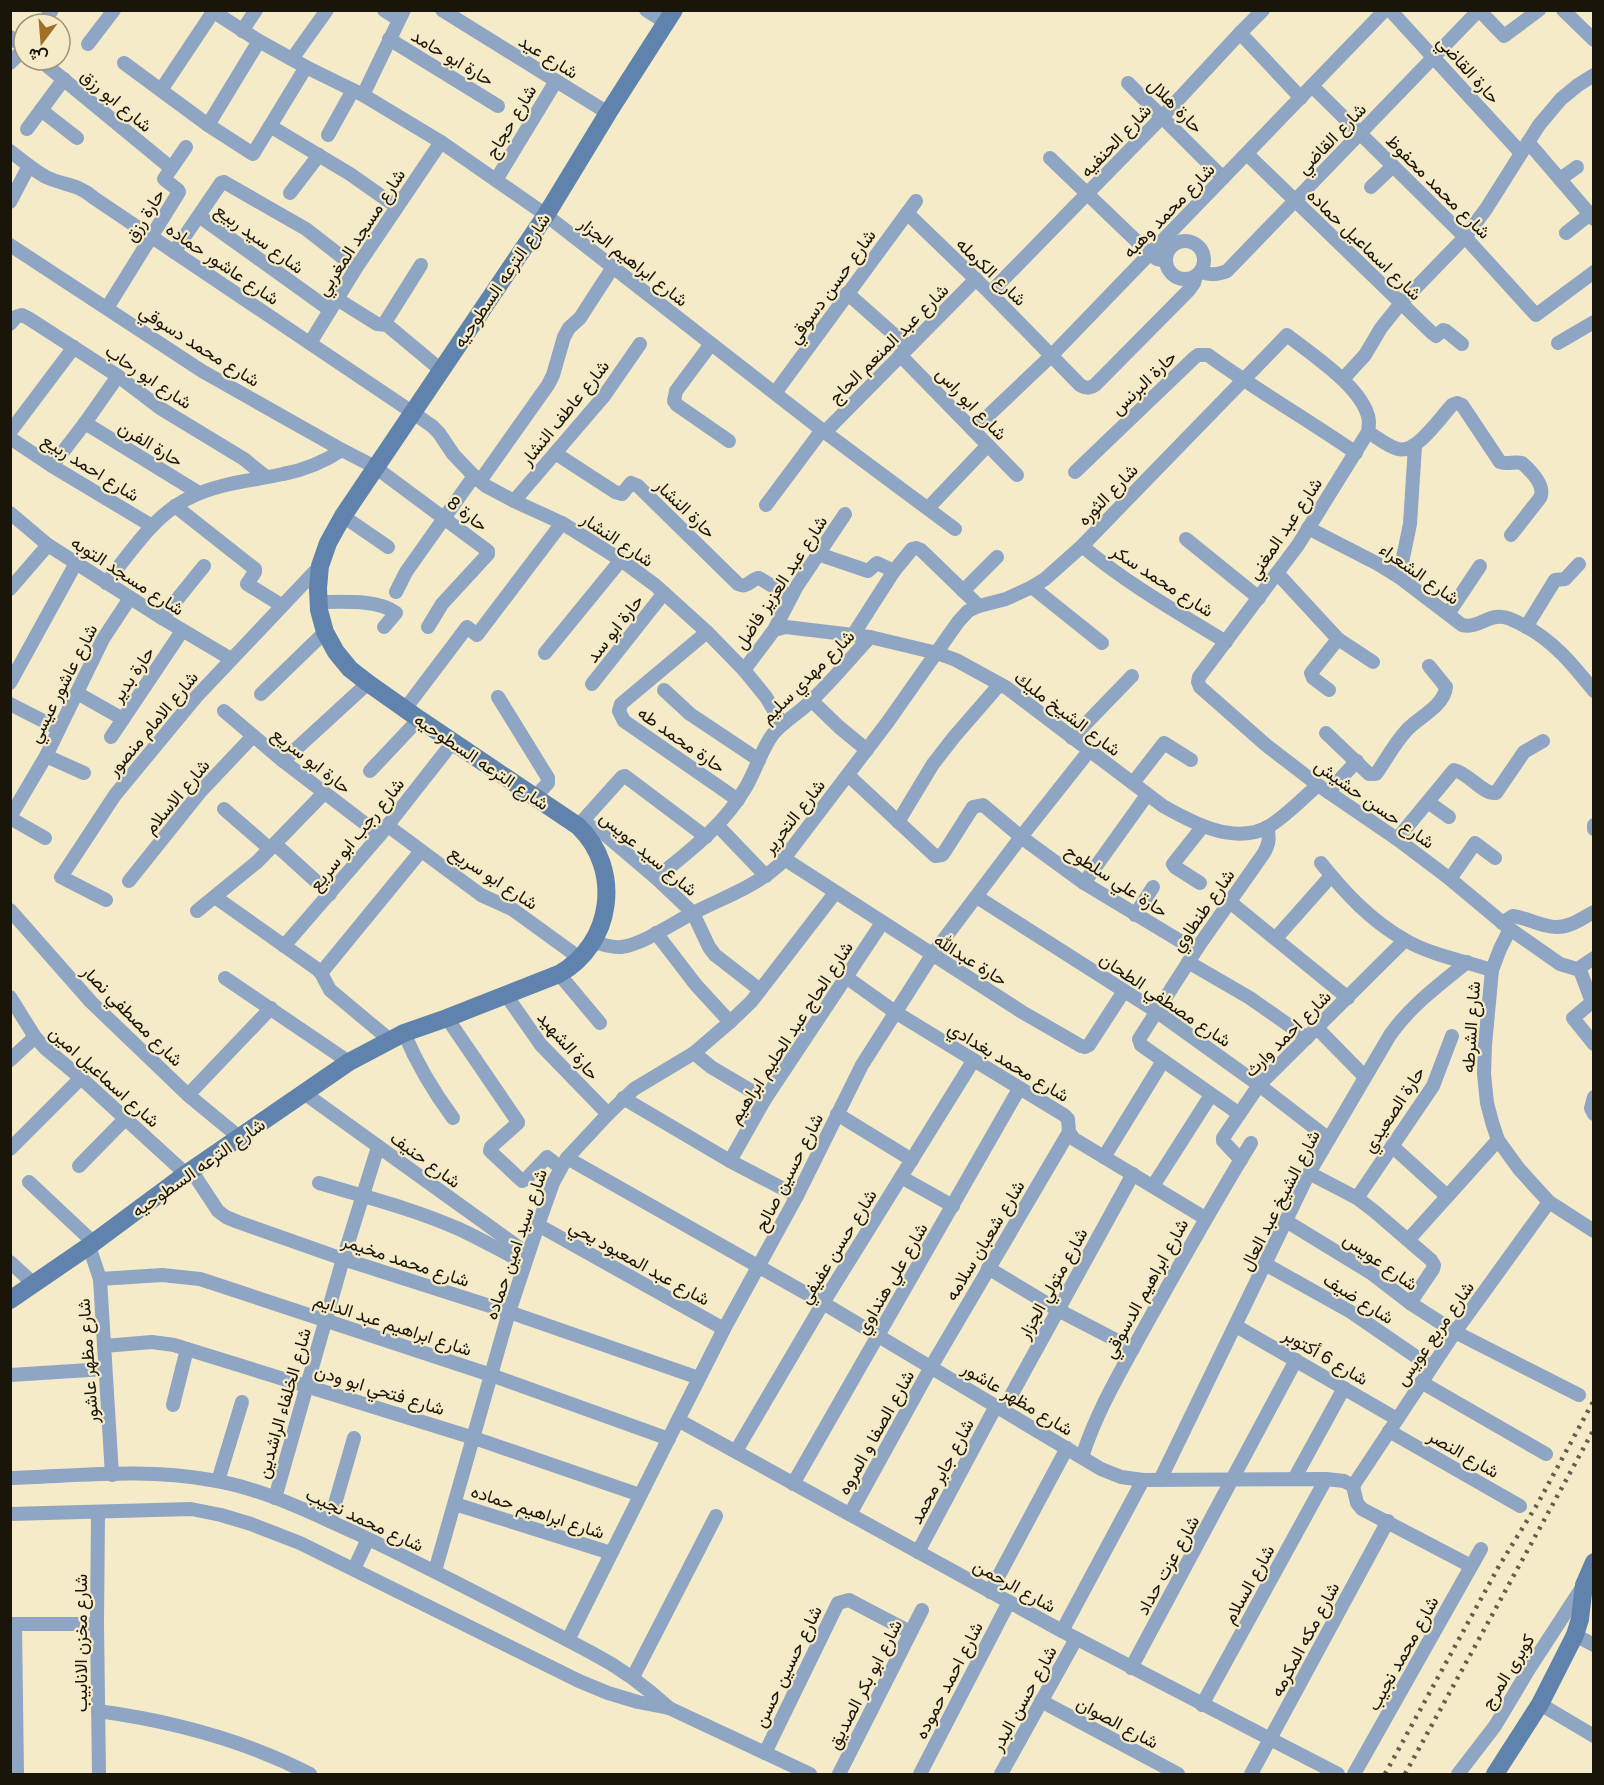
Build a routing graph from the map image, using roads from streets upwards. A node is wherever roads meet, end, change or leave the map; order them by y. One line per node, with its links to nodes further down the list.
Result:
1 (114, 10): 21 (street)
2 (256, 10): 16 (street)
3 (327, 10): 23 (street)
4 (384, 10): 14 (street)
5 (442, 10): 29 (street, شارع عيد)
6 (646, 10): 15 (street)
7 (1263, 10): 17 (street, شارع الحنفيه)
8 (1385, 10): 31 (street, شارع محمد وهبه)
9 (1390, 10): 22 (street, حارة القاضي)
10 (1479, 10): 11 (street); 22 (street, شارع القاضي)
11 (1539, 10)
12 (1563, 10): 20 (street)
13 (212, 11): 16 (street, شارع ابراهيم الجزار); 32 (street)
14 (401, 15): 18 (street)
15 (670, 16): 37 (street, شارع الترعه السطوحيه)
16 (242, 31): 19 (street, شارع ابراهيم الجزار)
17 (1240, 33): 34 (street); 38 (street, شارع الحنفيه)
18 (389, 39): 33 (street); 35 (street, حارة ابو حامد)
19 (259, 40): 23 (street, شارع ابراهيم الجزار); 39 (street)
20 (1593, 40)
21 (88, 44)
22 (1434, 56): 42 (street, شارع القاضي); 47 (street, حارة القاضي)
23 (292, 59): 25 (street, شارع ابراهيم الجزار)
24 (124, 63): 32 (street)
25 (306, 67): 33 (street, شارع ابراهيم الجزار); 40 (street)
26 (55, 72): 28 (street, شارع ابو رزق)
27 (1593, 75): 47 (street)
28 (64, 79): 36 (street); 55 (street, شارع ابو رزق)
29 (556, 81): 37 (street, شارع عيد); 58 (street, شارع حجاج)
30 (1128, 83): 38 (street, حارة هلال)
31 (1312, 86): 34 (street, شارع محمد وهبه); 42 (street, شارع محمد محفوظ)
32 (161, 90): 39 (street)
33 (358, 92): 43 (street); 45 (street, شارع ابراهيم الجزار)
34 (1301, 98): 49 (street, شارع محمد وهبه)
35 (498, 106)
36 (41, 110): 41 (street); 44 (street)
37 (608, 113): 67 (street, شارع الترعه السطوحيه)
38 (1162, 117): 56 (street, حارة هلال); 61 (street, شارع الحنفيه)
39 (208, 125): 40 (street)
40 (270, 126): 50 (street)
41 (27, 129)
42 (1361, 133): 53 (street, شارع محمد محفوظ); 63 (street, شارع القاضي)
43 (328, 135)
44 (76, 138)
45 (441, 142): 58 (street, شارع ابراهيم الجزار); 65 (street, شارع مسجد المغربي)
46 (186, 147): 55 (street, حارة رزق)
47 (1525, 147): 57 (street, حارة القاضي); 72 (street)
48 (10, 151): 52 (street, شارع عاشور حماده)
49 (1247, 154): 56 (street, شارع محمد وهبه); 63 (street, شارع اسماعيل حماده)
50 (319, 155): 60 (street); 65 (street)
51 (1050, 158): 61 (street)
52 (29, 166): 64 (street); 71 (street, شارع عاشور حماده)
53 (1393, 166): 59 (street); 72 (street, شارع محمد محفوظ)
54 (1577, 167): 57 (street)
55 (171, 168): 71 (street, حارة رزق)
56 (1223, 178): 75 (street, شارع محمد وهبه)
57 (1560, 179): 69 (street, حارة القاضي)
58 (496, 180): 67 (street, شارع ابراهيم الجزار)
59 (1371, 187)
60 (290, 193)
61 (1088, 194): 75 (street); 84 (street, شارع الحنفيه)
62 (916, 201): 66 (street, شارع حسن دسوقي)
63 (1295, 201): 81 (street, شارع القاضي); 85 (street, شارع اسماعيل حماده)
64 (10, 202)
65 (397, 207): 79 (street, شارع مسجد المغربي)
66 (907, 213): 82 (street, شارع الكرمله); 83 (street, شارع حسن دسوقي)
67 (546, 215): 78 (street, شارع ابراهيم الجزار); 99 (street, شارع الترعه السطوحيه)
68 (198, 216): 74 (street); 79 (street); 86 (street, شارع سيد ربيع)
69 (1592, 216): 70 (street)
70 (1566, 233)
71 (151, 236): 74 (street, شارع عاشور حماده); 87 (street, حارة رزق)
72 (1465, 237): 80 (street, شارع محمد محفوظ); 85 (street)
73 (10, 245): 87 (street, شارع محمد دسوقي)
74 (174, 252): 92 (street, شارع عاشور حماده)
75 (1150, 254): 76 (street); 98 (street, شارع محمد وهبه)
76 (1165, 261): 81 (street); 81 (street)
77 (421, 265): 90 (street)
78 (613, 267): 94 (street, شارع ابراهيم الجزار); 122 (street)
79 (356, 268): 86 (street, شارع مسجد المغربي)
80 (1593, 272)
81 (1198, 274): 98 (street)
82 (976, 279): 84 (street, شارع الكرمله); 97 (street, شارع عبد المنعم الحاج)
83 (847, 293): 97 (street, شارع ابو راس); 103 (street, شارع حسن دسوقي)
84 (990, 293): 98 (street, شارع الكرمله)
85 (1401, 303): 95 (street, شارع اسماعيل حماده); 101 (street)
86 (333, 304): 90 (street, شارع سيد ربيع); 92 (street, شارع مسجد المغربي)
87 (107, 308): 114 (street, شارع محمد دسوقي)
88 (1593, 322): 91 (street)
89 (10, 324): 96 (street, شارع ابو رحاب)
90 (384, 324): 99 (street, شارع سيد ربيع)
91 (1558, 343)
92 (310, 344): 104 (street, شارع عاشور حماده)
93 (640, 344): 115 (street, شارع عاطف النشار)
94 (711, 344): 103 (street, شارع ابراهيم الجزار); 111 (street)
95 (1462, 344)
96 (74, 347): 100 (street, شارع ابو رحاب); 108 (street)
97 (904, 351): 106 (street, شارع ابو راس); 107 (street, شارع عبد المنعم الحاج)
98 (1051, 356): 106 (street, شارع محمد وهبه)
99 (441, 370): 104 (street, شارع الترعه السطوحيه)
100 (118, 376): 105 (street); 121 (street, شارع ابو رحاب)
101 (1343, 379): 102 (street, شارع الثوره); 109 (street)
102 (1243, 381): 116 (street, حارة البرنس); 119 (street, حارة البرنس); 139 (street, شارع الثوره)
103 (775, 393): 107 (street, شارع ابراهيم الجزار)
104 (412, 412): 118 (street, شارع الترعه السطوحيه); 122 (street, شارع النشار)
105 (85, 423): 117 (street); 123 (street, حارة الفرن)
106 (973, 430): 112 (street, شارع ابو راس)
107 (824, 431): 125 (street, شارع عبد المنعم الحاج); 127 (street, شارع ابراهيم الجزار)
108 (10, 432)
109 (1368, 432): 113 (street); 116 (street, شارع عبد المغني)
110 (10, 438): 117 (street, شارع احمد ربيع)
111 (729, 441)
112 (988, 445): 120 (street, شارع ابو راس); 127 (street)
113 (1415, 446): 136 (street); 151 (street)
114 (342, 450): 118 (street, شارع محمد دسوقي); 121 (street)
115 (555, 453): 124 (street, شارع عاطف النشار); 158 (street, حارة النشار)
116 (1356, 453): 134 (street, شارع عبد المغني)
117 (52, 466): 133 (street, شارع احمد ربيع)
118 (375, 467): 130 (street, شارع الترعه السطوحيه); 131 (street, حارة 8)
119 (1075, 472)
120 (1017, 475)
121 (266, 477): 123 (street)
122 (477, 479): 124 (street, شارع النشار); 131 (street)
123 (199, 493): 126 (street)
124 (514, 501): 132 (street, شارع النشار)
125 (766, 505)
126 (175, 506): 133 (street); 162 (street)
127 (928, 508): 135 (street, شارع ابراهيم الجزار)
128 (10, 513): 138 (street, شارع مسجد التوبه)
129 (845, 514): 141 (street, شارع عبد العزيز فاضل)
130 (343, 516): 140 (street); 147 (street, شارع الترعه السطوحيه)
131 (445, 517): 156 (street); 167 (street, حارة 8)
132 (562, 523): 143 (street, شارع النشار); 198 (street)
133 (152, 526): 152 (street)
134 (1308, 528): 150 (street, شارع عبد المغني); 151 (street, شارع الشعراء)
135 (955, 529)
136 (1511, 535)
137 (1186, 539): 160 (street)
138 (48, 545): 144 (street, شارع مسجد التوبه); 154 (street)
139 (1082, 546): 153 (street, شارع الثوره); 176 (street, شارع محمد سكر)
140 (388, 547)
141 (818, 554): 149 (street); 158 (street, شارع عبد العزيز فاضل)
142 (997, 557): 155 (street)
143 (621, 560): 157 (street, شارع النشار); 178 (street)
144 (76, 563): 152 (street, شارع مسجد التوبه); 185 (street)
145 (1579, 564): 168 (street)
146 (204, 566): 165 (street)
147 (320, 566): 161 (street, شارع الترعه السطوحيه); 162 (street, شارع الامام منصور)
148 (1480, 566): 164 (street)
149 (894, 571): 155 (street); 173 (street)
150 (1277, 573): 160 (street, شارع عبد المغني); 175 (street)
151 (1399, 577): 164 (street, شارع الشعراء)
152 (106, 582): 159 (street, شارع مسجد التوبه)
153 (1032, 587): 163 (street, شارع الثوره); 177 (street)
154 (10, 589)
155 (963, 591): 163 (street)
156 (396, 592)
157 (664, 593): 172 (street, شارع النشار); 187 (street, حارة ابو سد)
158 (790, 597): 169 (street, شارع عبد العزيز فاضل)
159 (130, 598): 165 (street, شارع مسجد التوبه); 192 (street, شارع عاشور عيسي)
160 (1259, 598): 176 (street, شارع عبد المغني)
161 (319, 602): 166 (street); 171 (street, شارع الترعه السطوحيه)
162 (281, 605): 180 (street, شارع الامام منصور)
163 (978, 606): 179 (street, شارع الثوره)
164 (1448, 614): 168 (street, شارع الشعراء)
165 (162, 618): 170 (street, شارع مسجد التوبه)
166 (384, 627)
167 (428, 627)
168 (1527, 627): 191 (street, شارع الشعراء)
169 (774, 630): 173 (street, شارع الشيخ مليك); 183 (street, شارع عبد العزيز فاضل)
170 (182, 631): 180 (street, شارع مسجد التوبه); 199 (street, حارة بدير)
171 (325, 632): 186 (street, شارع الترعه السطوحيه); 193 (street)
172 (707, 632): 183 (street, شارع النشار); 223 (street, حارة محمد طه)
173 (853, 635): 174 (street, شارع الشيخ مليك)
174 (870, 637): 179 (street, شارع الشيخ مليك); 195 (street, شارع مهدي سليم)
175 (1338, 639): 181 (street); 190 (street)
176 (1226, 642): 219 (street, شارع حسن حشيش)
177 (1102, 643)
178 (545, 653)
179 (938, 653): 188 (street, شارع الشيخ مليك); 208 (street, شارع التحرير)
180 (231, 659): 255 (street, شارع الامام منصور)
181 (1373, 662)
182 (1429, 666): 214 (street)
183 (744, 670): 200 (street, شارع النشار)
184 (1132, 676): 205 (street)
185 (10, 683)
186 (368, 683): 198 (street, شارع الترعه السطوحيه); 213 (street)
187 (592, 684)
188 (1000, 684): 205 (street, شارع الشيخ مليك); 228 (street)
189 (664, 690): 211 (street)
190 (1329, 690)
191 (1593, 691)
192 (77, 693): 199 (street); 201 (street, شارع عاشور عيسي)
193 (261, 694)
194 (498, 697): 222 (street)
195 (812, 701): 200 (street, شارع مهدي سليم); 208 (street)
196 (10, 704): 201 (street)
197 (224, 711): 203 (street, حارة ابو سريع)
198 (412, 714): 207 (street, شارع الترعه السطوحيه); 215 (street)
199 (123, 719): 204 (street, حارة بدير)
200 (782, 724): 211 (street, شارع مهدي سليم)
201 (59, 729): 210 (street, شارع عاشور عيسي)
202 (1326, 733): 214 (street)
203 (253, 736): 213 (street, حارة ابو سريع); 247 (street, شارع الاسلام)
204 (111, 737)
205 (1072, 738): 209 (street, شارع الشيخ مليك)
206 (1543, 741): 224 (street)
207 (453, 742): 222 (street, شارع الترعه السطوحيه); 233 (street, شارع رجب ابو سريع)
208 (867, 750): 217 (street, شارع التحرير)
209 (1089, 752): 218 (street, شارع الشيخ مليك); 235 (street, شارع حسين صالح)
210 (46, 756): 216 (street); 227 (street, شارع عاشور عيسي)
211 (759, 760): 223 (street, شارع مهدي سليم)
212 (1191, 760): 218 (street)
213 (283, 761): 220 (street, حارة ابو سريع)
214 (1357, 761): 219 (street, شارع الشيخ مليك)
215 (369, 771)
216 (84, 773)
217 (848, 775): 228 (street); 240 (street, شارع التحرير)
218 (1133, 783): 221 (street, شارع الشيخ مليك)
219 (1323, 789): 232 (street, شارع الشيخ مليك); 237 (street, شارع حسن حشيش)
220 (324, 793): 233 (street, حارة ابو سريع); 238 (street)
221 (1147, 795): 231 (street, شارع الشيخ مليك); 248 (street)
222 (535, 797): 229 (street, شارع الترعه السطوحيه)
223 (738, 800): 230 (street, شارع مهدي سليم)
224 (1428, 802): 226 (street); 237 (street)
225 (224, 810): 238 (street)
226 (1449, 817)
227 (10, 818): 236 (street)
228 (898, 822): 235 (street, حارة علي سلطوح)
229 (580, 824): 234 (street); 245 (street, شارع سيد عويس); 267 (street, شارع الترعه السطوحيه)
230 (718, 826): 234 (street, شارع مهدي سليم); 243 (street)
231 (1203, 826): 232 (street, شارع الشيخ مليك); 249 (street)
232 (1267, 827): 256 (street, شارع طنطاوي)
233 (384, 830): 239 (street, شارع ابو سريع); 252 (street, شارع رجب ابو سريع)
234 (706, 837): 245 (street, شارع مهدي سليم)
235 (1022, 837): 248 (street, حارة علي سلطوح); 254 (street, شارع حسين صالح)
236 (45, 838)
237 (1397, 839): 246 (street, شارع حسن حشيش)
238 (272, 846): 252 (street); 253 (street)
239 (421, 850): 271 (street, شارع ابو سريع); 276 (street)
240 (783, 858): 243 (street, شارع التحرير); 251 (street, حارة عبدالله)
241 (1495, 858): 246 (street)
242 (1321, 863): 244 (street)
243 (766, 876): 260 (street, شارع التحرير)
244 (1331, 876): 265 (street); 266 (street)
245 (657, 878): 260 (street, شارع سيد عويس)
246 (1450, 879): 263 (street, شارع حسن حشيش)
247 (129, 881)
248 (1084, 883): 261 (street, حارة علي سلطوح)
249 (1200, 883)
250 (1153, 887): 261 (street)
251 (835, 893): 262 (street, حارة عبدالله); 280 (street, شارع سيد امين حماده)
252 (330, 894): 268 (street, شارع رجب ابو سريع)
253 (215, 897): 258 (street); 268 (street)
254 (977, 897): 269 (street, شارع حسين صالح); 281 (street, شارع مصطفي الطحان)
255 (106, 900)
256 (1230, 902): 265 (street); 270 (street, شارع طنطاوي)
257 (10, 910): 306 (street, شارع مصطفي نصار)
258 (197, 911)
259 (1593, 912): 263 (street)
260 (693, 913): 264 (street, شارع التحرير); 280 (street)
261 (1135, 915): 270 (street, حارة علي سلطوح)
262 (882, 923): 269 (street, حارة عبدالله); 278 (street, شارع الحاج عبد الحليم ابراهيم)
263 (1506, 926): 274 (street, شارع الشرطه); 275 (street, شارع حسن حشيش)
264 (656, 933): 267 (street, شارع التحرير); 289 (street)
265 (1276, 938): 284 (street)
266 (1405, 940): 273 (street); 284 (street, شارع احمد وارث)
267 (594, 942): 271 (street, شارع الترعه السطوحيه)
268 (284, 946): 276 (street)
269 (932, 956): 281 (street, حارة عبدالله); 287 (street, شارع حسين صالح)
270 (1192, 956): 286 (street, شارع طنطاوي); 291 (street, حارة علي سلطوح)
271 (581, 958): 277 (street, شارع الترعه السطوحيه)
272 (1593, 958): 275 (street)
273 (1467, 962): 274 (street); 301 (street, شارع الشيخ عبد العال)
274 (1492, 970): 320 (street, شارع الشرطه)
275 (1580, 970): 295 (street)
276 (321, 973): 292 (street)
277 (559, 974): 282 (street, شارع الترعه السطوحيه); 290 (street)
278 (846, 977): 287 (street, شارع محمد بغدادي); 310 (street, شارع الحاج عبد الحليم ابراهيم)
279 (225, 978): 285 (street)
280 (760, 990): 289 (street, شارع سيد امين حماده)
281 (1124, 991): 286 (street, شارع مصطفي الطحان)
282 (506, 995): 288 (street, شارع الترعه السطوحيه); 312 (street, حارة الشهيد)
283 (10, 997): 294 (street, شارع اسماعيل امين)
284 (1348, 998): 291 (street, شارع احمد وارث)
285 (271, 1008): 300 (street); 306 (street)
286 (1156, 1011): 299 (street); 303 (street, شارع مصطفي الطحان)
287 (896, 1012): 298 (street, شارع محمد بغدادي); 313 (street, شارع حسين صالح)
288 (447, 1018): 292 (street, شارع الترعه السطوحيه); 329 (street)
289 (730, 1022): 296 (street, شارع سيد امين حماده)
290 (600, 1023)
291 (1312, 1033): 301 (street, حارة علي سلطوح); 303 (street, شارع احمد وارث)
292 (397, 1036): 300 (street, شارع الترعه السطوحيه); 315 (street)
293 (1452, 1036): 322 (street, حارة الصعيدي)
294 (34, 1037): 297 (street); 302 (street, شارع اسماعيل امين)
295 (1593, 1044)
296 (694, 1053): 309 (street, شارع سيد امين حماده); 310 (street)
297 (10, 1060)
298 (974, 1061): 304 (street, شارع محمد بغدادي); 326 (street, شارع حسن عفيفي)
299 (1163, 1061): 307 (street); 325 (street)
300 (349, 1062): 305 (street, شارع الترعه السطوحيه)
301 (1365, 1077): 319 (street, شارع الشيخ عبد العال)
302 (81, 1078): 316 (street, شارع اسماعيل امين); 324 (street)
303 (1259, 1085): 311 (street, شارع احمد وارث); 319 (street, شارع مصطفي الطحان)
304 (1019, 1089): 317 (street, شارع محمد بغدادي); 343 (street, شارع علي هنداوي)
305 (304, 1093): 318 (street, شارع الترعه السطوحيه); 323 (street, شارع حنيف)
306 (188, 1095): 318 (street, شارع مصطفي نصار)
307 (1211, 1095): 311 (street); 337 (street)
308 (1593, 1097): 314 (street)
309 (623, 1098): 312 (street, شارع سيد امين حماده); 328 (street)
310 (765, 1099): 328 (street, شارع الحاج عبد الحليم ابراهيم)
311 (1238, 1113): 327 (street, شارع احمد وارث)
312 (608, 1114): 329 (street, شارع سيد امين حماده)
313 (837, 1114): 326 (street); 339 (street, شارع حسين صالح)
314 (1593, 1114)
315 (453, 1118)
316 (125, 1119): 330 (street); 331 (street, شارع اسماعيل امين)
317 (1069, 1132): 325 (street, شارع محمد بغدادي); 355 (street, شارع شعبان سلامه)
318 (239, 1137): 331 (street, شارع الترعه السطوحيه)
319 (1329, 1139): 332 (street, شارع الشيخ عبد العال)
320 (1498, 1140): 340 (street); 342 (street, شارع الشرطه)
321 (1251, 1143): 327 (street, شارع ابراهيم الدسوقي)
322 (1392, 1146): 340 (street); 341 (street, حارة الصعيدي)
323 (378, 1147): 338 (street, شارع الخلفاء الراشدين); 351 (street, شارع حنيف)
324 (10, 1149)
325 (1104, 1157): 333 (street, شارع محمد بغدادي)
326 (912, 1160): 334 (street, شارع حسن عفيفي)
327 (1241, 1160): 344 (street, شارع ابراهيم الدسوقي)
328 (730, 1161): 339 (street)
329 (564, 1163): 346 (street, شارع سيد امين حماده); 354 (street, شارع مظهر عاشور)
330 (80, 1166)
331 (188, 1172): 349 (street, شارع الترعه السطوحيه); 350 (street, شارع محمد مخيمر)
332 (1309, 1173): 341 (street); 345 (street, شارع الشيخ عبد العال)
333 (1132, 1174): 337 (street, شارع محمد بغدادي); 361 (street, شارع متولي الجزار)
334 (901, 1177): 343 (street); 359 (street, شارع حسن عفيفي)
335 (29, 1182): 349 (street)
336 (319, 1183): 338 (street)
337 (1153, 1186): 344 (street, شارع محمد بغدادي)
338 (362, 1196): 350 (street, شارع الخلفاء الراشدين); 351 (street)
339 (797, 1196): 354 (street, شارع حسين صالح)
340 (1447, 1196): 348 (street)
341 (1357, 1198): 348 (street)
342 (1549, 1202): 347 (street, شارع الشرطه); 366 (street, شارع مربع عويس)
343 (953, 1206): 367 (street, شارع علي هنداوي)
344 (1205, 1218): 369 (street, شارع ابراهيم الدسوقي)
345 (1286, 1221): 353 (street, شارع الشيخ عبد العال); 360 (street, شارع عويس)
346 (538, 1226): 351 (street, شارع سيد امين حماده); 365 (street, شارع عبد المعبود يحي)
347 (1593, 1232)
348 (1409, 1239): 360 (street)
349 (92, 1244): 356 (street, شارع مظهر عاشور); 357 (street, شارع الترعه السطوحيه)
350 (343, 1259): 362 (street, شارع محمد مخيمر); 363 (street, شارع الخلفاء الراشدين)
351 (526, 1259): 362 (street, شارع سيد امين حماده)
352 (10, 1262): 357 (street)
353 (1265, 1264): 364 (street, شارع الشيخ عبد العال); 373 (street, شارع ضيف)
354 (759, 1266): 359 (street, شارع مظهر عاشور); 365 (street, شارع حسين صالح)
355 (988, 1268): 361 (street); 372 (street, شارع شعبان سلامه)
356 (100, 1280): 363 (street, شارع ابراهيم عبد الدايم); 368 (street, شارع مظهر عاشور)
357 (34, 1284): 358 (street, شارع الترعه السطوحيه)
358 (10, 1300)
359 (823, 1303): 367 (street, شارع مظهر عاشور); 392 (street, شارع حسن عفيفي)
360 (1410, 1303): 366 (street, شارع عويس)
361 (1058, 1310): 369 (street); 384 (street, شارع متولي الجزار)
362 (509, 1312): 376 (street, شارع سيد امين حماده); 377 (street, شارع محمد مخيمر)
363 (325, 1322): 376 (street, شارع ابراهيم عبد الدايم); 379 (street, شارع الخلفاء الراشدين)
364 (1236, 1326): 371 (street, شارع 6 أكتوبر); 401 (street, شارع الشيخ عبد العال)
365 (724, 1329): 377 (street, شارع حسين صالح)
366 (1455, 1332): 373 (street, شارع مربع عويس); 381 (street, شارع عويس)
367 (879, 1336): 372 (street, شارع مظهر عاشور); 403 (street, شارع علي هنداوي)
368 (104, 1346): 370 (street, شارع فتحي ابو ودن); 374 (street, شارع مظهر عاشور)
369 (1133, 1348): 394 (street, شارع ابراهيم الدسوقي)
370 (187, 1349): 379 (street, شارع فتحي ابو ودن); 383 (street)
371 (1296, 1360): 380 (street, شارع 6 أكتوبر); 397 (street, شارع عزت حداد)
372 (931, 1367): 384 (street, شارع مظهر عاشور); 411 (street, شارع الصفا و المروه)
373 (1431, 1367): 378 (street, شارع مربع عويس)
374 (105, 1369): 375 (street); 395 (street, شارع مظهر عاشور)
375 (10, 1375)
376 (491, 1375): 388 (street, شارع سيد امين حماده); 390 (street, شارع ابراهيم عبد الدايم)
377 (699, 1378): 386 (street, شارع حسين صالح)
378 (1421, 1382): 385 (street, شارع مربع عويس); 393 (street)
379 (307, 1386): 388 (street, شارع فتحي ابو ودن); 406 (street, شارع الخلفاء الراشدين)
380 (1344, 1388): 385 (street, شارع 6 أكتوبر); 398 (street)
381 (1579, 1395)
382 (242, 1402): 402 (street)
383 (172, 1405)
384 (999, 1408): 391 (street, شارع مظهر عاشور); 417 (street, شارع جابر محمد)
385 (1397, 1419): 387 (street, شارع مربع عويس)
386 (678, 1420): 390 (street, شارع حسين صالح); 392 (street, شارع الرحمن)
387 (1389, 1431): 404 (street, شارع مربع عويس); 408 (street, شارع النصر)
388 (474, 1437): 405 (street, شارع فتحي ابو ودن); 407 (street, شارع سيد امين حماده)
389 (354, 1438): 413 (street)
390 (669, 1438): 405 (street, شارع حسين صالح)
391 (1067, 1448): 394 (street, شارع مظهر عاشور); 424 (street)
392 (736, 1451): 403 (street, شارع الرحمن)
393 (1546, 1454)
394 (1082, 1457): 400 (street, شارع مظهر عاشور)
395 (112, 1475): 396 (street, شارع محمد نجيب); 402 (street, شارع محمد نجيب)
396 (10, 1478)
397 (1234, 1479): 398 (street, شارع مظهر عاشور); 401 (street, شارع مظهر عاشور); 435 (street, شارع عزت حداد)
398 (1294, 1479): 399 (street, شارع مظهر عاشور)
399 (1326, 1479): 404 (street, شارع مظهر عاشور); 440 (street, شارع السلام)
400 (1143, 1480): 401 (street, شارع مظهر عاشور); 429 (street)
401 (1160, 1480)
402 (218, 1481): 406 (street, شارع محمد نجيب)
403 (794, 1484): 411 (street, شارع الرحمن)
404 (1353, 1486): 414 (street)
405 (640, 1495): 418 (street, شارع حسين صالح)
406 (274, 1498): 413 (street, شارع محمد نجيب)
407 (455, 1503): 418 (street, شارع ابراهيم حماده); 422 (street, شارع سيد امين حماده)
408 (1520, 1506)
409 (98, 1512): 410 (street, شارع محمد نجيب); 421 (street, شارع محمد نجيب); 428 (street, شارع مخزن الانابيب)
410 (10, 1514)
411 (850, 1515): 417 (street, شارع الرحمن)
412 (716, 1516): 436 (street)
413 (330, 1521): 415 (street, شارع محمد نجيب)
414 (1388, 1521): 419 (street); 444 (street, شارع مكه المكرمه)
415 (368, 1539): 421 (street); 422 (street, شارع محمد نجيب)
416 (1481, 1549): 419 (street, شارع محمد نجيب)
417 (918, 1552): 424 (street, شارع الرحمن)
418 (610, 1553): 433 (street, شارع حسين صالح)
419 (1472, 1566): 456 (street, شارع محمد نجيب)
420 (1593, 1566): 423 (street)
421 (354, 1569): 441 (street, شارع محمد نجيب)
422 (435, 1571): 433 (street, شارع محمد نجيب)
423 (1584, 1585): 431 (street); 457 (street, كوبرى المرج)
424 (990, 1592): 425 (street, شارع الرحمن)
425 (1009, 1602): 429 (street, شارع الرحمن); 451 (street, شارع احمد حموده)
426 (922, 1610): 430 (street, شارع ابو بكر الصديق)
427 (13, 1624): 428 (street); 438 (street)
428 (97, 1624): 442 (street, شارع مخزن الانابيب)
429 (1062, 1631): 432 (street, شارع الرحمن)
430 (910, 1632): 445 (street, شارع حسين حسن); 450 (street, شارع ابو بكر الصديق)
431 (1575, 1635): 434 (street); 439 (street)
432 (1076, 1639): 435 (street, شارع الرحمن); 437 (street, شارع حسن البدر)
433 (568, 1640): 436 (street, شارع محمد نجيب)
434 (1593, 1645)
435 (1131, 1668): 440 (street, شارع الرحمن)
436 (633, 1677): 441 (street, شارع محمد نجيب)
437 (1041, 1701): 452 (street, شارع حسن البدر); 453 (street, شارع الصوان)
438 (13, 1704): 446 (street)
439 (1540, 1704): 443 (street); 458 (street)
440 (1202, 1705): 444 (street, شارع الرحمن)
441 (669, 1708): 445 (street, شارع محمد نجيب)
442 (98, 1711): 447 (street, شارع مخزن الانابيب); 448 (street)
443 (1593, 1736)
444 (1270, 1740): 454 (street, شارع مكه المكرمه); 455 (street, شارع الرحمن)
445 (765, 1753): 449 (street, شارع محمد نجيب)
446 (17, 1774)
447 (99, 1774)
448 (310, 1774)
449 (810, 1774)
450 (839, 1774)
451 (920, 1774)
452 (1001, 1774)
453 (1178, 1774)
454 (1251, 1774)
455 (1338, 1774)
456 (1354, 1774)
457 (1458, 1774)
458 (1495, 1774)

